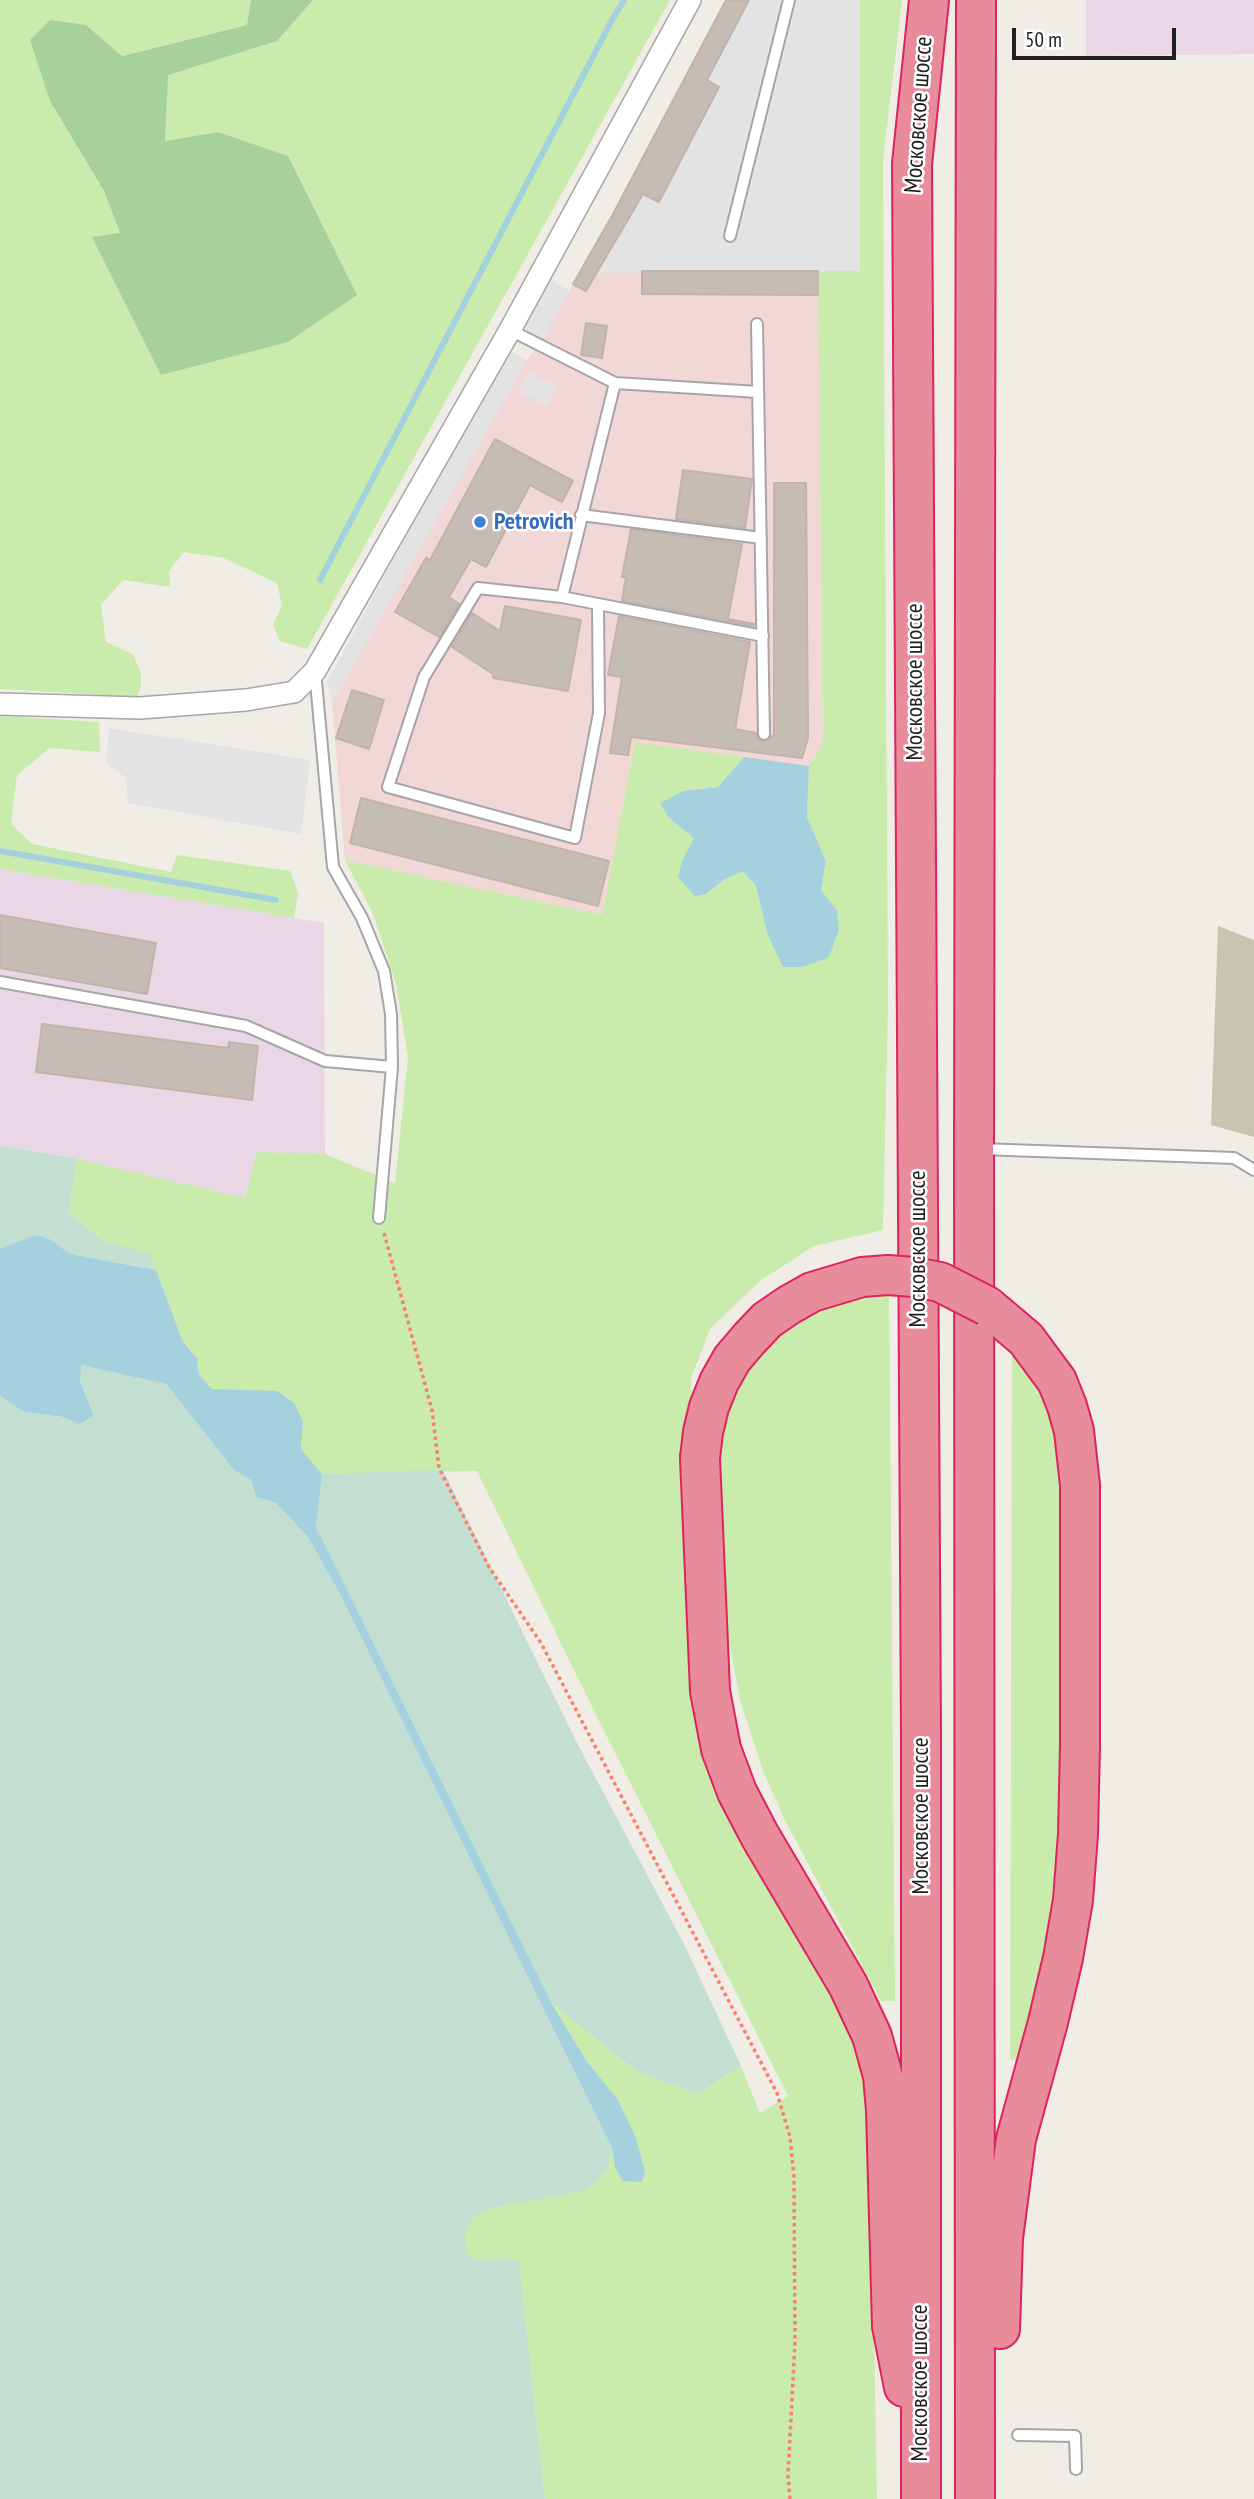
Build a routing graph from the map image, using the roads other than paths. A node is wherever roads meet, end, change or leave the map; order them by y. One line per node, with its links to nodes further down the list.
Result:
1 (690, 0): 7 (street)
2 (789, 0): 5 (lane)
3 (929, 0): 25 (highway, Московское шоссе)
4 (976, 0): 20 (highway)
5 (730, 236)
6 (757, 324): 9 (lane)
7 (510, 330): 8 (lane); 15 (street)
8 (615, 383): 9 (lane); 10 (lane)
9 (758, 392): 11 (lane)
10 (581, 515): 11 (lane); 12 (lane)
11 (761, 538): 14 (lane)
12 (562, 597): 13 (lane); 13 (lane)
13 (598, 604): 14 (lane)
14 (763, 636): 17 (lane)
15 (315, 671): 16 (street); 19 (lane)
16 (0, 704)
17 (765, 734)
18 (0, 982): 19 (lane)
19 (392, 1067): 22 (lane)
20 (974, 1149): 21 (lane); 26 (highway)
21 (1254, 1170)
22 (379, 1218)
23 (1018, 2435): 24 (lane)
24 (1076, 2469)
25 (920, 2487): 26 (highway, bridge)
26 (975, 2489)

